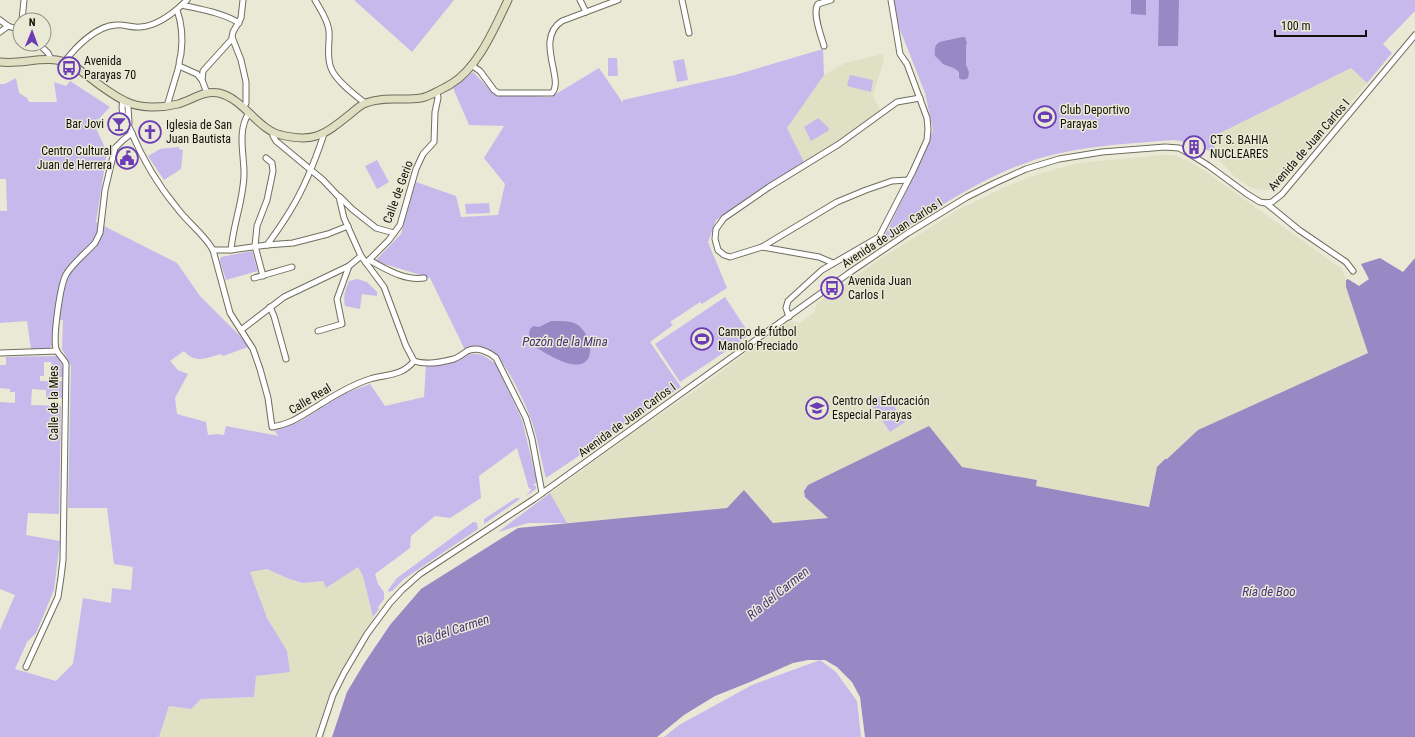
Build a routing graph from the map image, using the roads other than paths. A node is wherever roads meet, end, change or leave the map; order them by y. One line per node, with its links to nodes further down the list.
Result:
1 (24, 0): 13 (street)
2 (187, 0): 11 (street)
3 (243, 0): 16 (street)
4 (314, 0): 35 (street)
5 (508, 0): 28 (street)
6 (580, 0): 14 (street)
7 (618, 0): 14 (street)
8 (682, 0): 20 (street)
9 (831, 0): 23 (street)
10 (891, 0): 33 (street)
11 (182, 5): 12 (street); 16 (street)
12 (177, 10): 26 (street); 29 (street)
13 (23, 12)
14 (586, 12): 28 (street)
15 (0, 20): 17 (street)
16 (239, 23): 22 (street)
17 (8, 26): 18 (street); 19 (street)
18 (12, 27)
19 (0, 32)
20 (689, 33)
21 (1415, 35): 49 (street, Avenida de Juan Carlos I)
22 (232, 39): 30 (street); 38 (street)
23 (824, 46)
24 (47, 52): 25 (street)
25 (51, 59): 26 (street); 27 (street)
26 (65, 61): 34 (street)
27 (0, 62)
28 (471, 65): 31 (street)
29 (179, 66): 30 (street); 37 (street)
30 (202, 80): 32 (street)
31 (437, 91): 35 (street); 51 (street, Calle de Gerio)
32 (207, 93): 37 (street); 38 (street)
33 (920, 98): 47 (street); 54 (street)
34 (125, 101): 36 (street); 39 (street, Calle Real); 41 (street, Calle Real)
35 (366, 103): 44 (street)
36 (140, 106): 37 (street); 39 (street)
37 (167, 106)
38 (244, 107): 40 (street)
39 (128, 113): 41 (street, Calle Real)
40 (249, 113): 43 (street); 56 (street)
41 (129, 126): 42 (street, Calle Real)
42 (132, 133): 55 (street, Calle Real); 70 (street, Calle de la Mies)
43 (273, 133): 44 (street); 46 (street)
44 (324, 134): 46 (street)
45 (266, 158): 53 (street)
46 (311, 170): 48 (street); 52 (street)
47 (908, 180): 54 (street); 59 (street)
48 (339, 196): 50 (street); 51 (street, Calle de Gerio)
49 (1266, 203): 62 (street); 67 (street, Avenida de Juan Carlos I)
50 (348, 226): 52 (street); 57 (street)
51 (394, 233): 58 (street, Calle de Gerio)
52 (267, 245): 53 (street)
53 (255, 246): 56 (street); 63 (street)
54 (762, 247): 59 (street)
55 (213, 250): 56 (street); 68 (street, Calle Real)
56 (231, 250)
57 (362, 256): 58 (street); 60 (street)
58 (368, 261): 65 (street); 73 (street)
59 (833, 263): 67 (street)
60 (349, 266): 66 (street); 69 (street)
61 (292, 267): 63 (street)
62 (1353, 271)
63 (263, 276): 64 (street)
64 (254, 278)
65 (424, 278)
66 (270, 308): 68 (street); 72 (street)
67 (789, 317): 74 (street, Avenida de Juan Carlos I)
68 (241, 330): 73 (street, Calle Real)
69 (318, 331)
70 (57, 351): 71 (street); 75 (street, Calle de la Mies)
71 (0, 353)
72 (286, 359)
73 (414, 361): 74 (street)
74 (542, 493): 76 (street, Avenida de Juan Carlos I)
75 (26, 667)
76 (319, 737)

